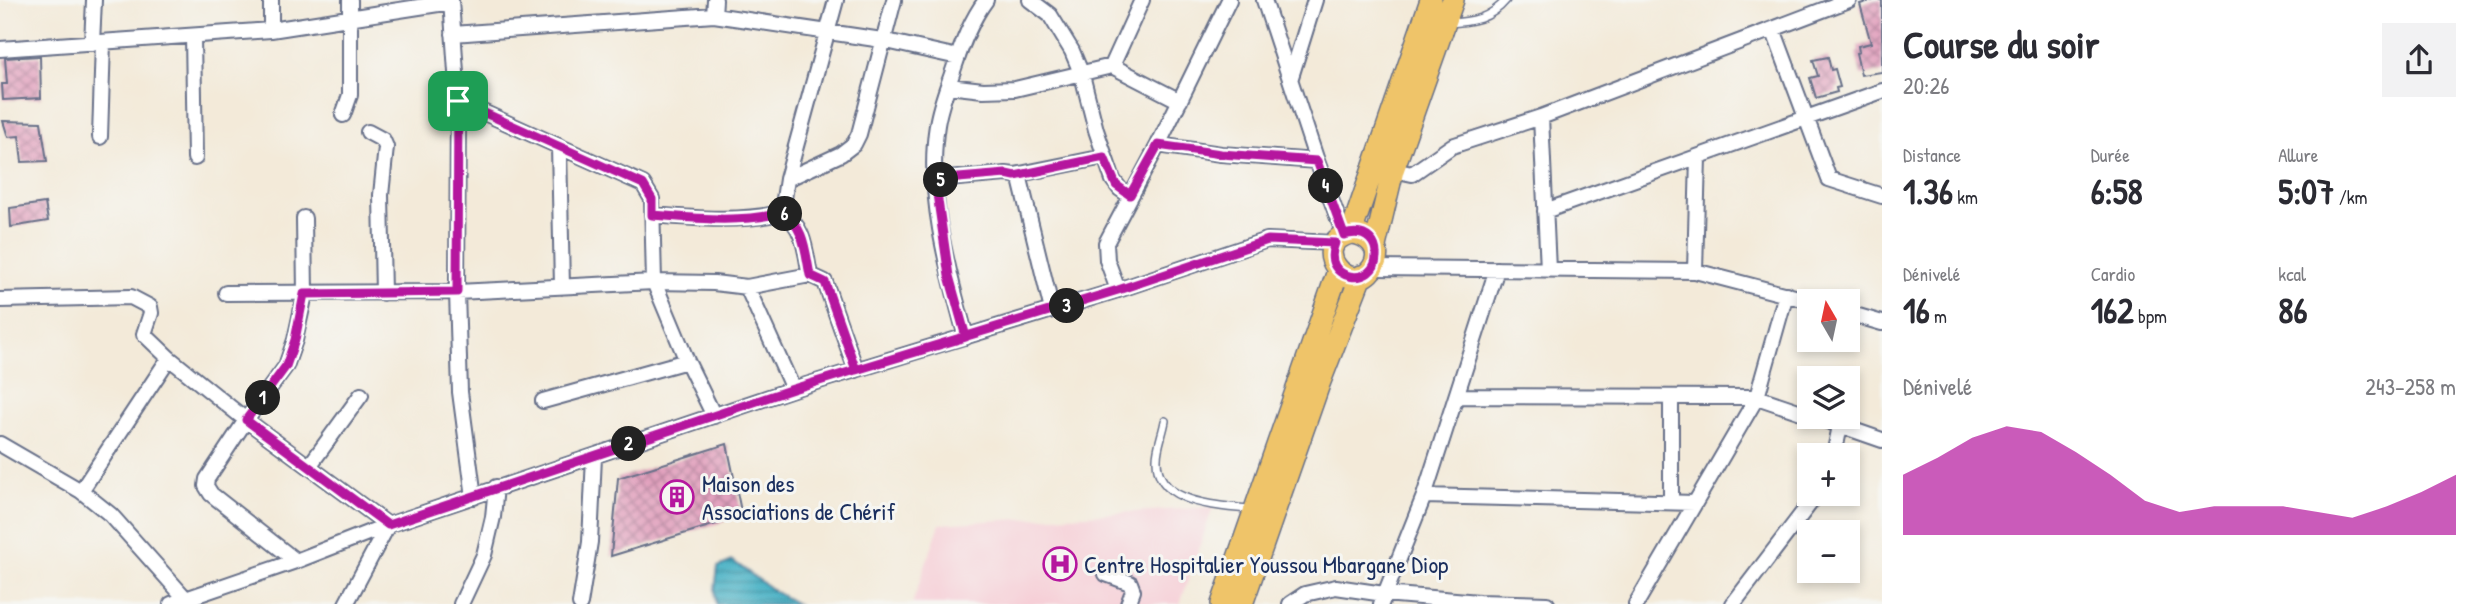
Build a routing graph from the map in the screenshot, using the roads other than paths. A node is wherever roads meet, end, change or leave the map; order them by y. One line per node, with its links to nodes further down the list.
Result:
1 (94, 0): 26 (street)
2 (271, 0): 21 (street)
3 (349, 0): 18 (street)
4 (836, 0): 22 (street)
5 (894, 0): 25 (street)
6 (986, 0): 28 (street)
7 (1030, 0): 30 (street)
8 (1142, 0): 29 (street)
9 (1229, 0): 35 (street)
10 (1264, 0): 31 (street)
11 (1315, 0): 31 (street)
12 (1431, 0): 57 (main road)
13 (1453, 0): 19 (main road)
14 (1506, 0): 19 (lane)
15 (1849, 0): 20 (street)
16 (451, 1): 18 (street); 23 (street)
17 (714, 7): 22 (street); 23 (street)
18 (350, 16): 21 (street); 36 (street)
19 (1444, 23): 47 (main road)
20 (1773, 29): 37 (street); 38 (street)
21 (271, 30): 24 (street)
22 (828, 31): 25 (street); 49 (street)
23 (453, 34): 34 (street)
24 (193, 36): 26 (street); 45 (street)
25 (882, 40): 28 (street); 49 (street)
26 (97, 43): 27 (street); 40 (street)
27 (0, 49)
28 (957, 57): 32 (street)
29 (1112, 66): 30 (street); 35 (street)
30 (1082, 75): 32 (street); 43 (street)
31 (1292, 77): 46 (street)
32 (948, 86): 50 (street)
33 (1882, 91): 38 (street)
34 (458, 101): 42 (street); 69 (street)
35 (1180, 101): 41 (street)
36 (344, 115)
37 (1541, 117): 47 (street); 53 (street)
38 (1807, 118): 44 (street); 52 (street)
39 (368, 132): 71 (street)
40 (100, 137)
41 (1158, 145): 46 (street); 51 (street)
42 (559, 146): 55 (street); 67 (street)
43 (1104, 157): 48 (street); 51 (street)
44 (1698, 157): 53 (street); 62 (street)
45 (195, 158)
46 (1317, 161): 57 (street)
47 (1393, 170): 58 (main road)
48 (1015, 176): 50 (street); 76 (street)
49 (788, 179): 54 (street)
50 (935, 180): 79 (street)
51 (1130, 195): 68 (street)
52 (1882, 196)
53 (1545, 211): 60 (street)
54 (782, 212): 55 (street); 64 (street)
55 (652, 215): 65 (street)
56 (304, 218): 72 (street)
57 (1343, 237): 58 (main road); 61 (main road); 68 (street)
58 (1375, 246): 63 (main road)
59 (1497, 269): 60 (street); 63 (street); 85 (street)
60 (1548, 270): 62 (street)
61 (1338, 271): 63 (main road); 105 (main road)
62 (1695, 271): 73 (street)
63 (1367, 272): 117 (main road)
64 (810, 275): 66 (street); 82 (street)
65 (654, 282): 66 (street); 67 (street); 81 (street)
66 (747, 286): 83 (street)
67 (562, 287): 69 (street)
68 (1118, 290): 76 (street)
69 (457, 292): 71 (street); 101 (street)
70 (226, 293): 72 (street)
71 (383, 293): 72 (street)
72 (304, 294): 91 (street)
73 (1786, 294): 74 (street); 87 (street)
74 (1797, 297)
75 (0, 300): 80 (street)
76 (1052, 310): 79 (street)
77 (1860, 317): 78 (street)
78 (1882, 323)
79 (966, 337): 82 (street)
80 (169, 358): 91 (street); 99 (street)
81 (687, 361): 88 (street); 90 (street)
82 (856, 370): 83 (street)
83 (793, 389): 90 (street)
84 (361, 395): 97 (street)
85 (1456, 396): 86 (street); 100 (street)
86 (1671, 397): 87 (street); 102 (street)
87 (1756, 397): 89 (street); 103 (street)
88 (543, 401)
89 (1797, 411)
90 (714, 416): 96 (street)
91 (246, 420): 97 (street); 107 (street)
92 (1166, 421): 105 (lane)
93 (1849, 429): 94 (street)
94 (1882, 440)
95 (0, 444): 99 (street)
96 (594, 457): 98 (street); 114 (street)
97 (310, 465): 106 (street)
98 (496, 487): 101 (street); 113 (street)
99 (81, 491): 110 (street)
100 (1424, 496): 102 (street); 109 (street)
101 (474, 497): 106 (street)
102 (1671, 502): 103 (street)
103 (1695, 503): 120 (street)
104 (1808, 506): 121 (street)
105 (1254, 510): 116 (main road)
106 (388, 525): 107 (street); 112 (street)
107 (296, 561): 110 (street)
108 (1105, 574): 115 (street)
109 (1383, 599): 111 (street); 118 (street)
110 (178, 601)
111 (1479, 603): 119 (street)
112 (346, 604)
113 (461, 604)
114 (580, 604)
115 (1128, 604)
116 (1222, 604)
117 (1242, 604)
118 (1290, 604)
119 (1548, 604)
120 (1636, 604)
121 (1734, 604)

